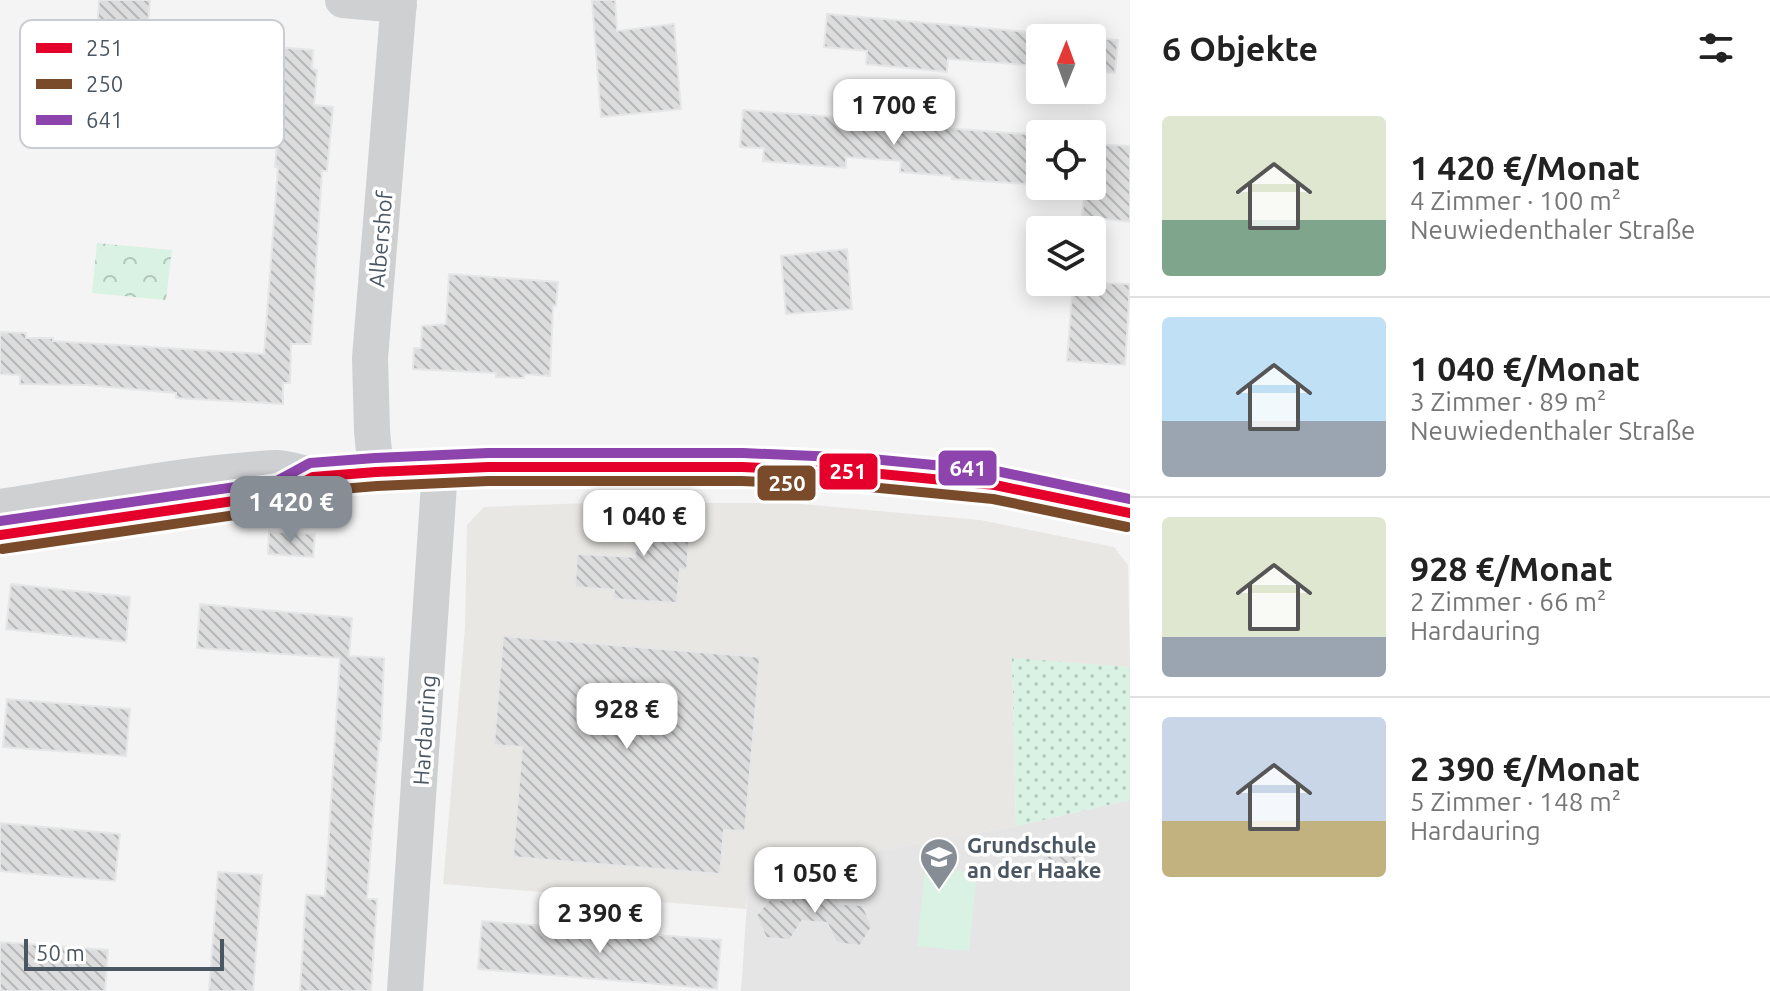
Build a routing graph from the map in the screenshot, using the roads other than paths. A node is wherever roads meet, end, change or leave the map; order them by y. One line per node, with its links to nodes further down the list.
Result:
1 (343, 0): 2 (street, Albershof)
2 (399, 3): 4 (street, Albershof)
3 (440, 469): 4 (street); 7 (street); 9 (street, Hardauring)
4 (376, 472): 5 (street)
5 (313, 477): 6 (street); 8 (street)
6 (0, 507)
7 (1130, 513)
8 (0, 535)
9 (405, 991)

